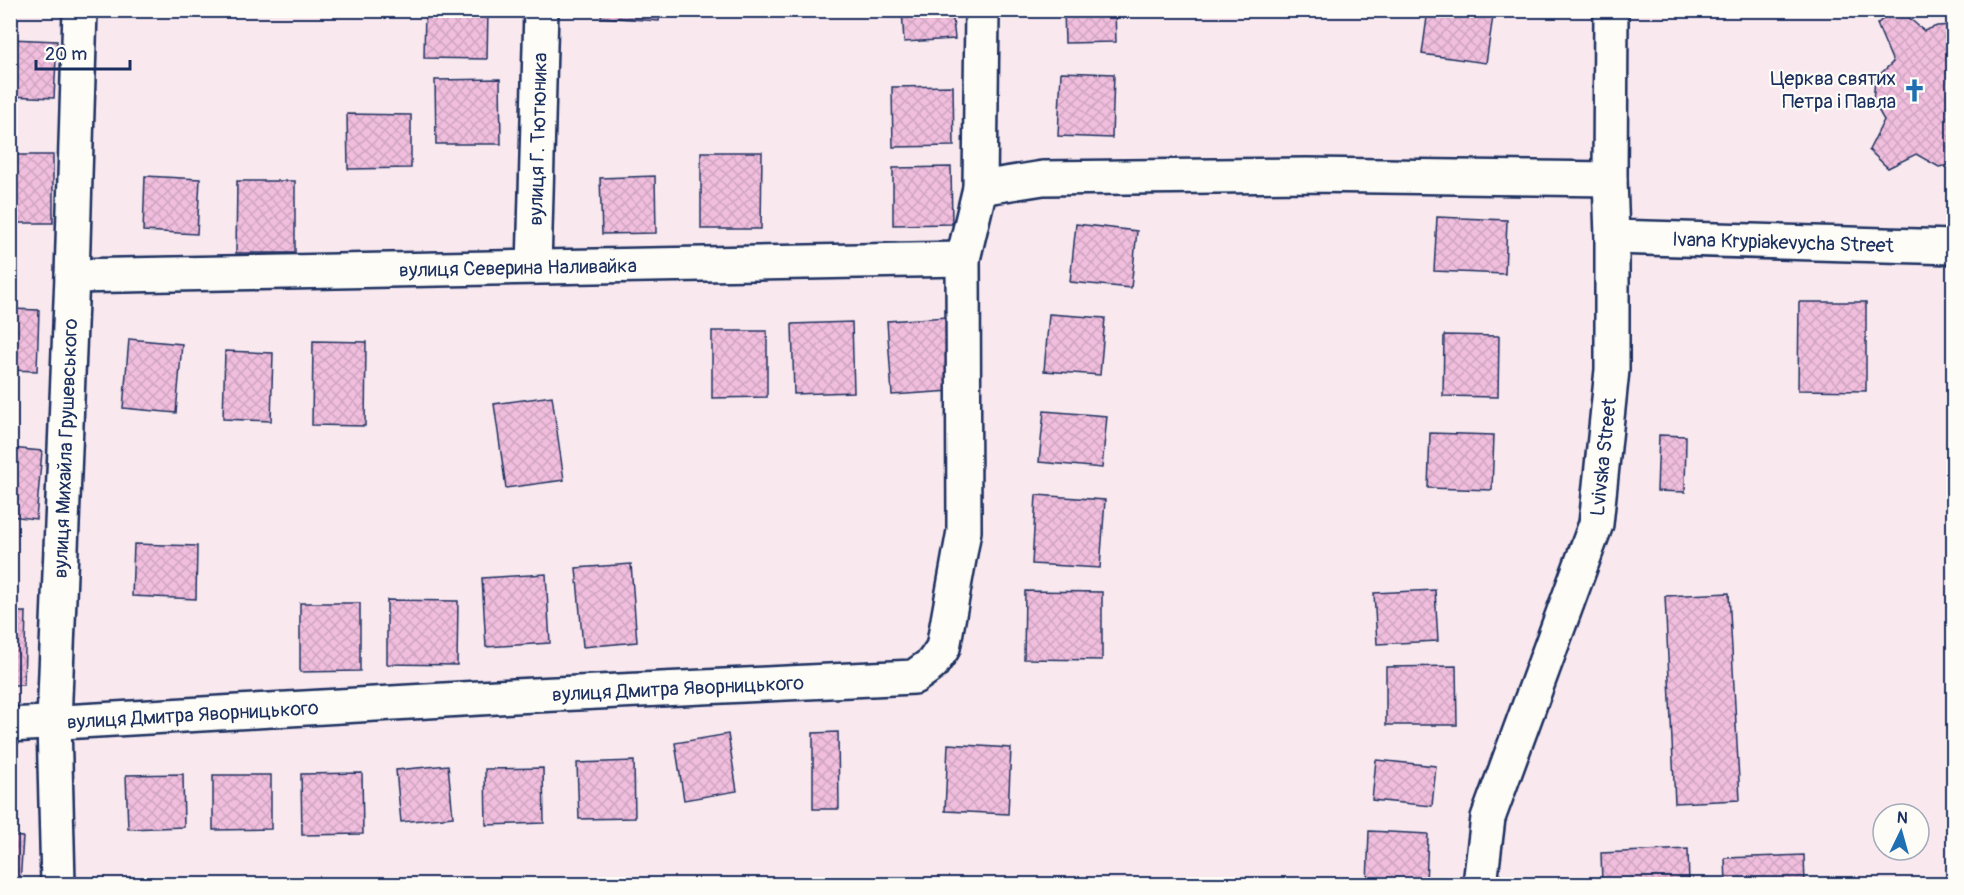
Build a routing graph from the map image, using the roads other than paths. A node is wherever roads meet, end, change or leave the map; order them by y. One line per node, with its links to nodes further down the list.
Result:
1 (80, 10): 11 (street, вулиця Михайла Грушевського)
2 (541, 10): 10 (street, вулиця Г. Тютюника)
3 (982, 10): 6 (street, вулиця Дмитра Яворницького)
4 (1611, 10): 5 (street, Lvivska Street)
5 (1610, 179): 6 (street); 7 (street, Lvivska Street)
6 (980, 188): 9 (street, вулиця Дмитра Яворницького)
7 (1612, 237): 8 (street, Ivana Krypiakevycha Street); 15 (street, Lvivska Street)
8 (1953, 247)
9 (963, 259): 10 (street, вулиця Северина Наливайка); 12 (street, вулиця Дмитра Яворницького)
10 (534, 267): 11 (street, вулиця Северина Наливайка)
11 (72, 276): 12 (street, вулиця Михайла Грушевського)
12 (54, 722): 13 (street, вулиця Дмитра Яворницького); 14 (street, вулиця Михайла Грушевського)
13 (10, 725)
14 (58, 885)
15 (1480, 885)

